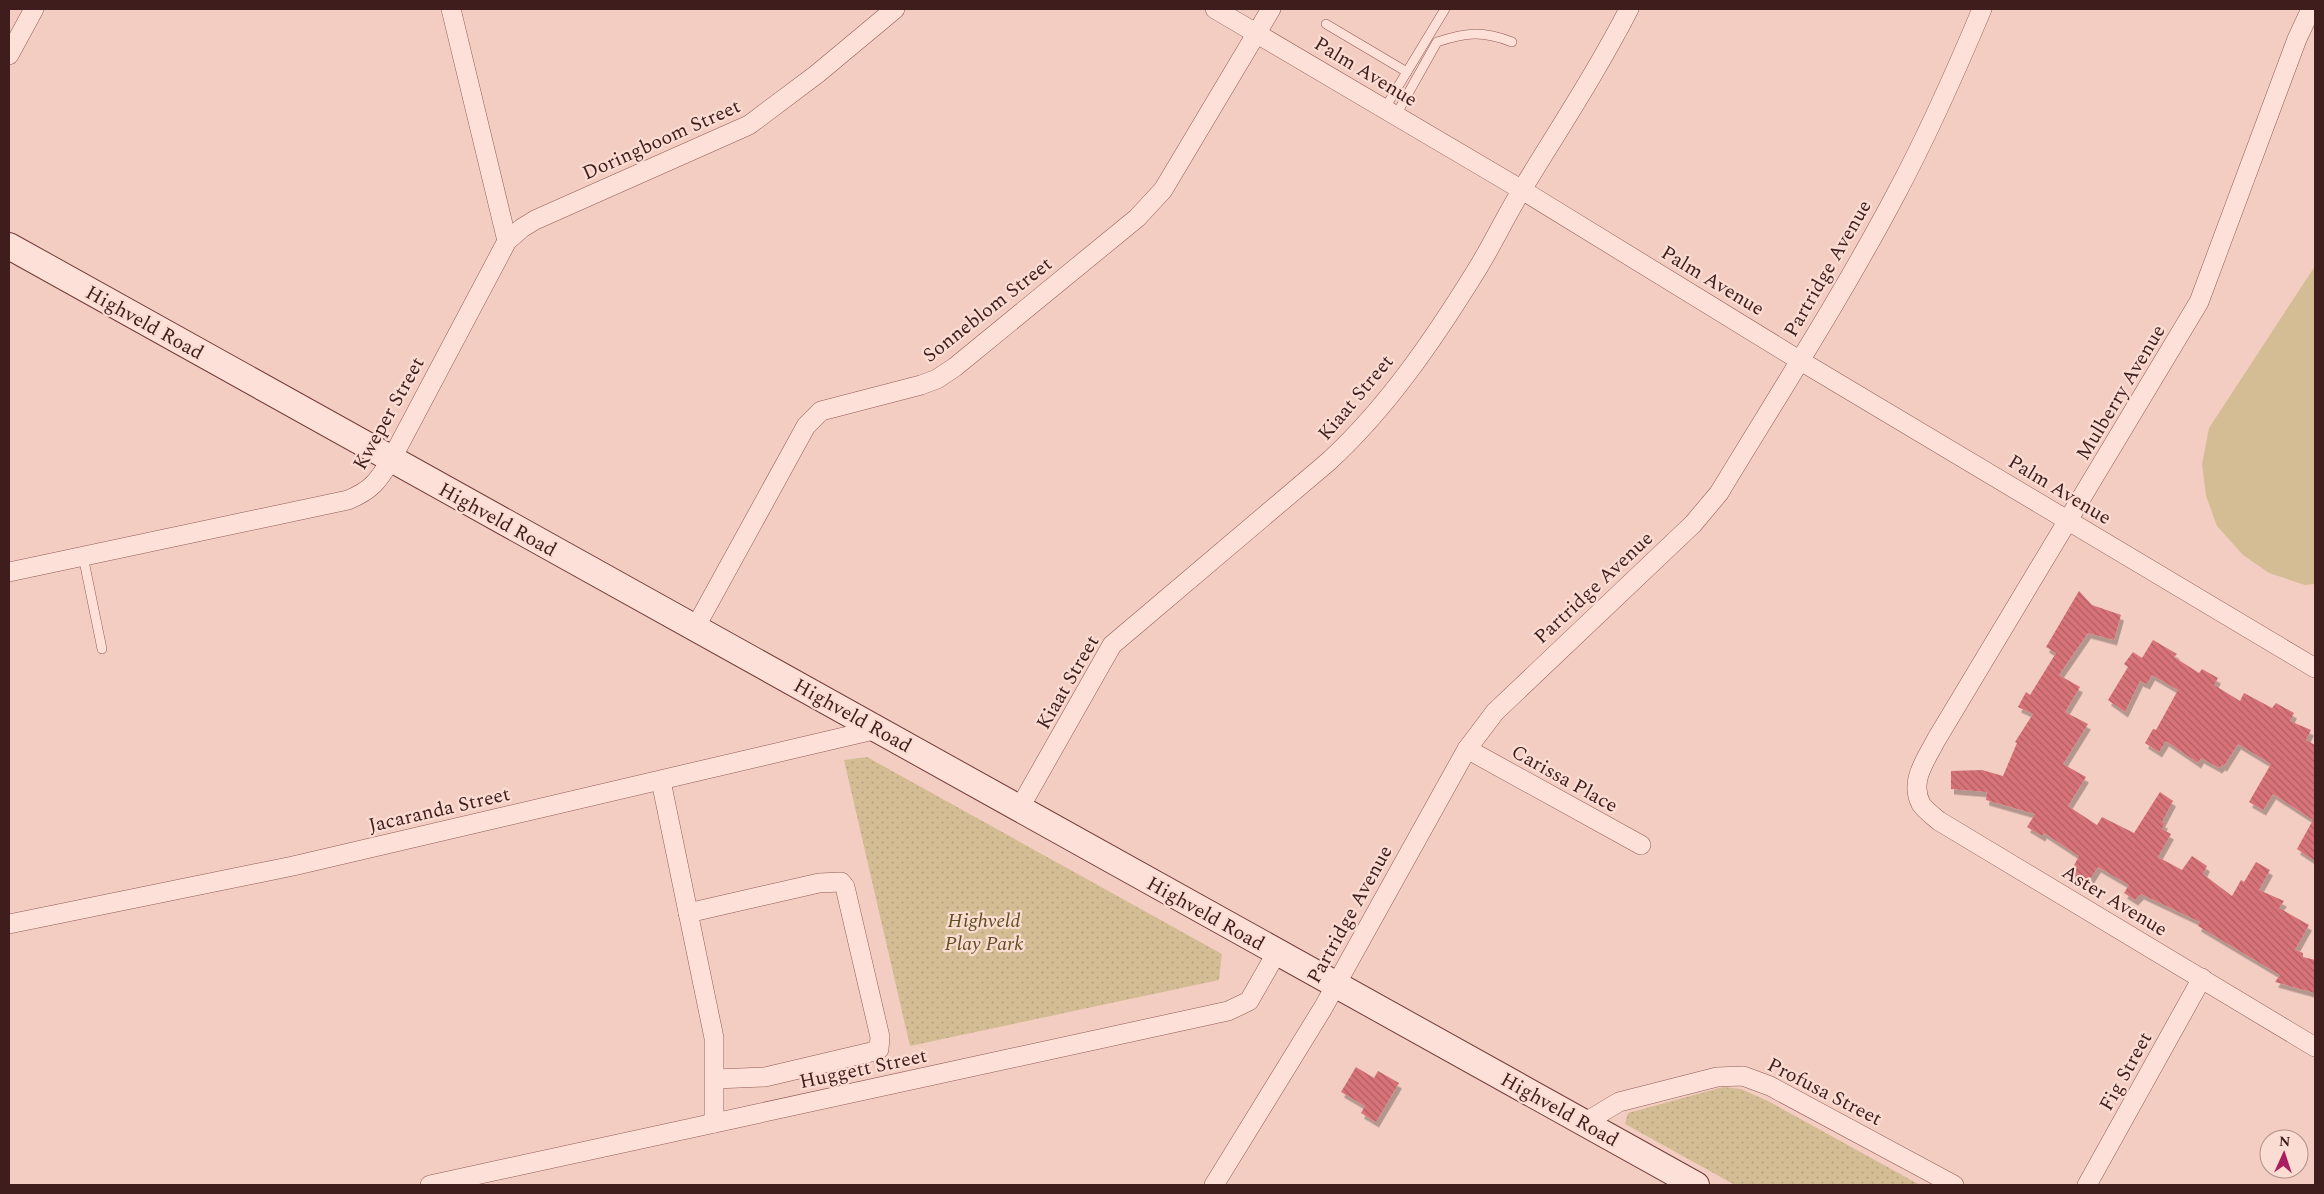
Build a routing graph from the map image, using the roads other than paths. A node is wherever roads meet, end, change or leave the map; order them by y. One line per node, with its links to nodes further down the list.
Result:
1 (34, 9): 13 (street)
2 (451, 9): 17 (street)
3 (895, 9): 17 (street, Doringboom Street)
4 (1215, 9): 11 (street, Palm Avenue)
5 (1271, 9): 11 (street, Sonneblom Street)
6 (1445, 9): 14 (lane)
7 (1629, 9): 16 (street, Kiaat Street)
8 (1982, 9): 19 (street, Partridge Avenue)
9 (2312, 9): 21 (street, Mulberry Avenue)
10 (1326, 24): 14 (lane)
11 (1257, 32): 15 (street, Palm Avenue); 24 (street, Sonneblom Street)
12 (1512, 42): 15 (lane)
13 (9, 55)
14 (1407, 72): 15 (lane)
15 (1390, 112): 16 (street, Palm Avenue)
16 (1522, 190): 19 (street, Palm Avenue); 31 (street, Kiaat Street)
17 (507, 241): 20 (street, Kweper Street)
18 (9, 246): 20 (street, Highveld Road)
19 (1799, 360): 21 (street, Palm Avenue); 28 (street, Partridge Avenue)
20 (391, 460): 22 (street, Kweper Street); 24 (street, Highveld Road)
21 (2068, 520): 26 (street, Palm Avenue); 29 (street, Mulberry Avenue)
22 (83, 556): 23 (street, Kweper Street); 25 (lane)
23 (9, 572)
24 (695, 628): 27 (street, Highveld Road)
25 (102, 649)
26 (2315, 668)
27 (878, 729): 30 (street, Jacaranda Street); 31 (street, Highveld Road)
28 (1467, 749): 32 (street, Carissa Place); 37 (street, Partridge Avenue)
29 (1918, 774): 36 (street, Aster Avenue)
30 (661, 781): 33 (street); 34 (street, Jacaranda Street)
31 (1019, 809): 35 (street, Highveld Road)
32 (1641, 845)
33 (688, 913): 39 (street); 39 (street)
34 (9, 924)
35 (1277, 952): 37 (street, Highveld Road); 41 (street, Huggett Street)
36 (2202, 978): 38 (street, Aster Avenue); 46 (street, Fig Street)
37 (1336, 985): 40 (street, Highveld Road); 43 (street, Partridge Avenue)
38 (2315, 1047)
39 (715, 1079): 41 (street)
40 (1584, 1122): 44 (street, Highveld Road); 45 (street, Profusa Street)
41 (714, 1123): 42 (street, Huggett Street)
42 (430, 1185)
43 (1214, 1185)
44 (1696, 1185)
45 (1954, 1185)
46 (2087, 1185)

